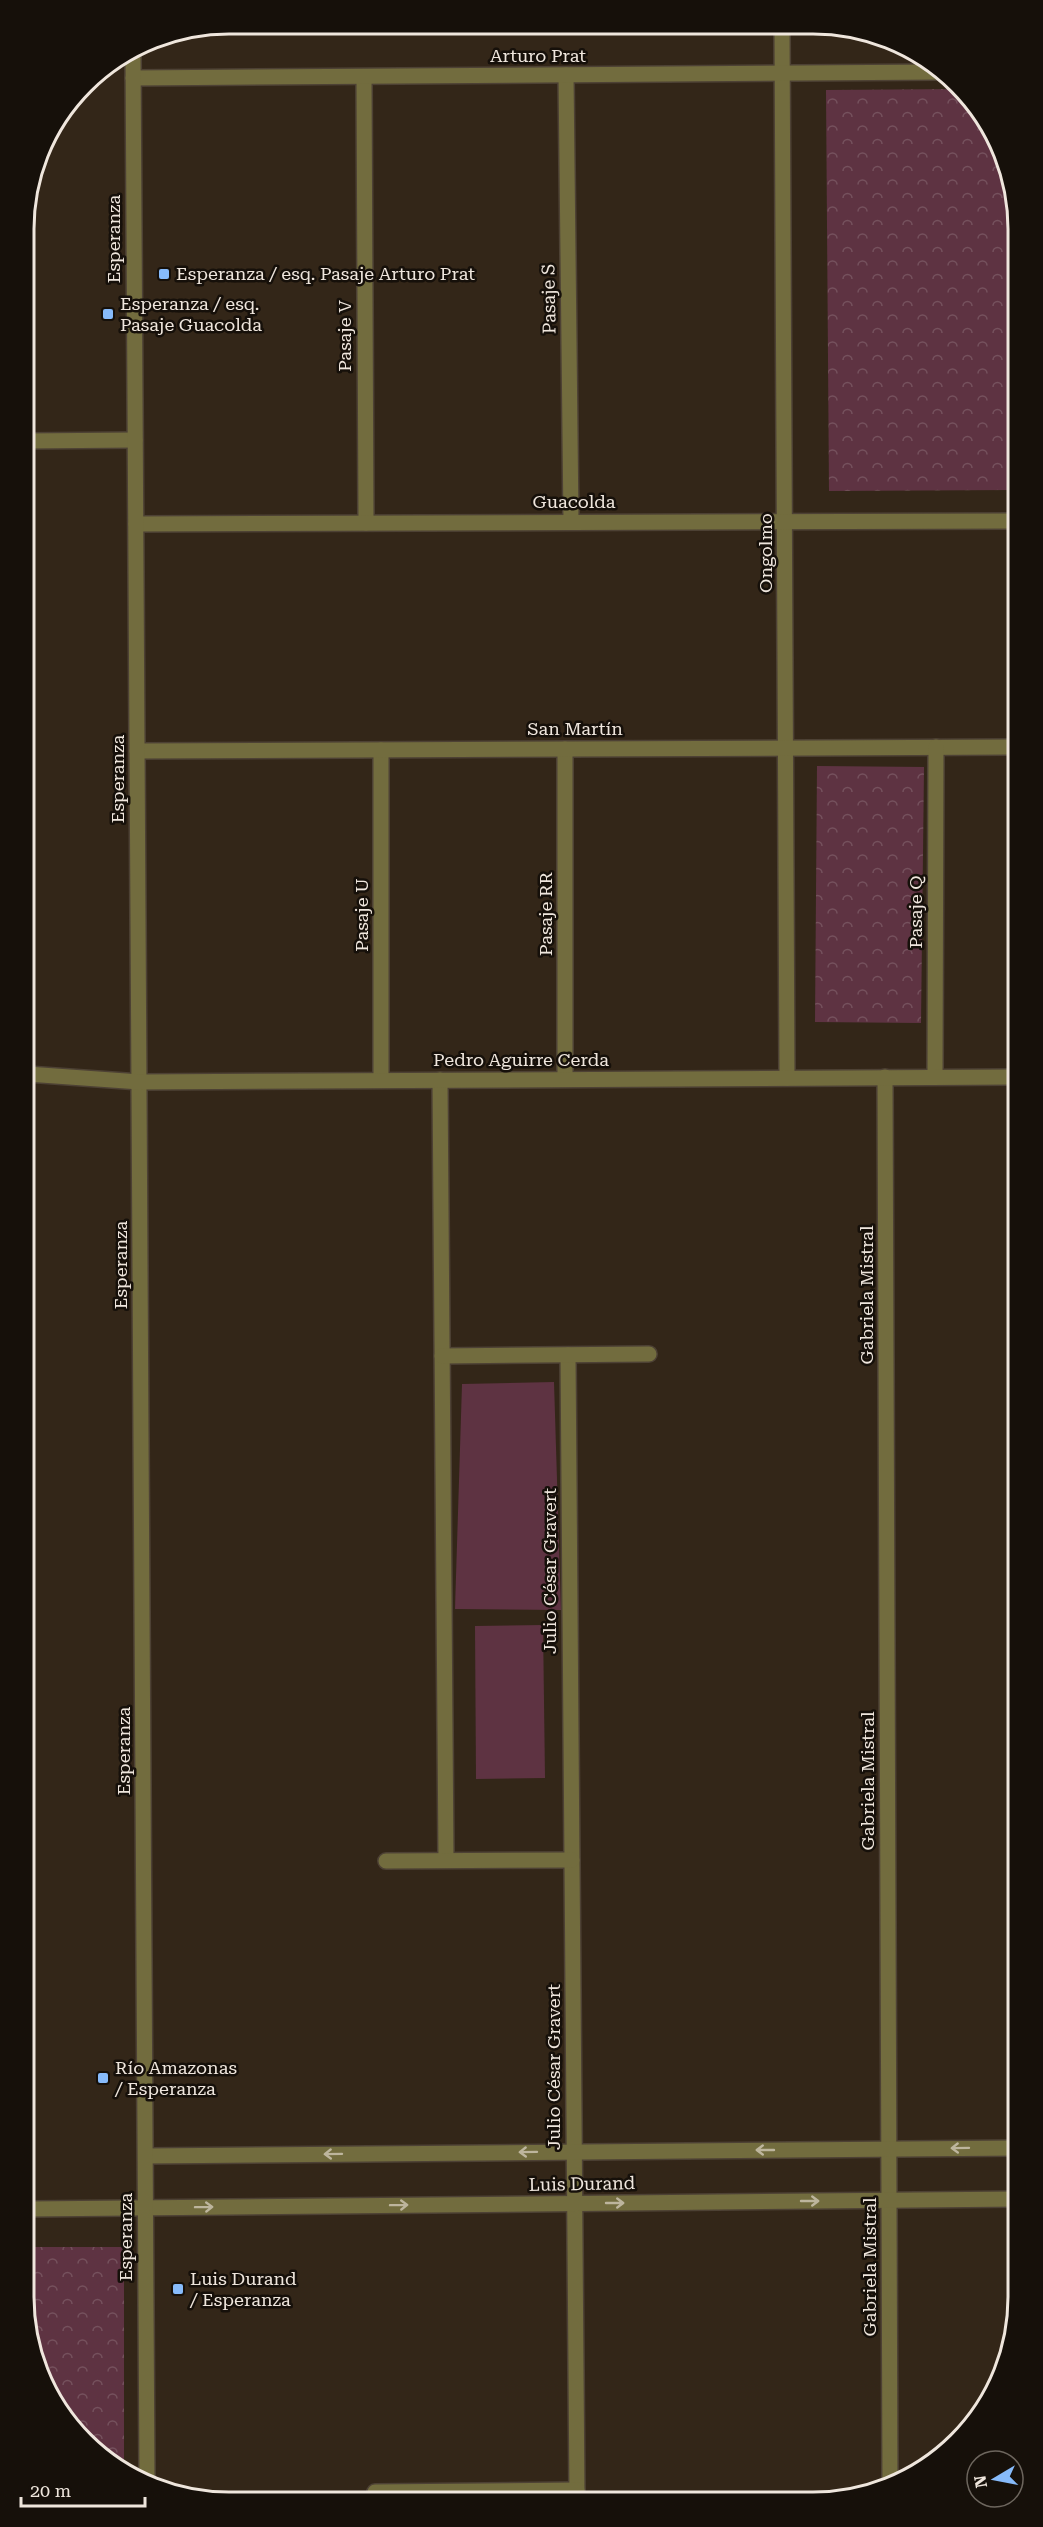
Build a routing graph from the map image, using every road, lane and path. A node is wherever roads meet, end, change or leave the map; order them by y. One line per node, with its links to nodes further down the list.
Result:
1 (783, 34): 4 (street, Ongolmo)
2 (133, 60): 7 (street, Esperanza)
3 (928, 72): 4 (street, Arturo Prat)
4 (783, 74): 5 (street, Arturo Prat); 10 (street, Ongolmo)
5 (566, 75): 6 (street, Arturo Prat); 12 (street, Pasaje S)
6 (364, 76): 7 (street, Arturo Prat); 13 (street, Pasaje V)
7 (133, 78): 8 (street, Esperanza)
8 (135, 440): 9 (street); 14 (street, Esperanza)
9 (35, 441)
10 (785, 521): 11 (street, Guacolda); 12 (street, Guacolda); 17 (street, Ongolmo)
11 (1008, 521)
12 (571, 522): 13 (street, Guacolda)
13 (366, 523): 14 (street, Guacolda)
14 (136, 524): 20 (street, Esperanza)
15 (936, 747): 16 (street, San Martín); 17 (street, San Martín); 23 (street, Pasaje Q)
16 (1008, 747)
17 (786, 748): 18 (street, San Martín); 25 (street, Ongolmo)
18 (565, 749): 19 (street, San Martín); 26 (street, Pasaje RR)
19 (381, 750): 20 (street, San Martín); 27 (street, Pasaje U)
20 (137, 751): 29 (street, Esperanza)
21 (35, 1075): 29 (street, Pedro Aguirre Cerda)
22 (885, 1077): 23 (street, Pedro Aguirre Cerda); 25 (street, Pedro Aguirre Cerda); 37 (street, Gabriela Mistral)
23 (935, 1077): 24 (street, Pedro Aguirre Cerda)
24 (1008, 1077)
25 (787, 1078): 26 (street, Pedro Aguirre Cerda)
26 (565, 1079): 28 (street, Pedro Aguirre Cerda)
27 (381, 1080): 28 (street, Pedro Aguirre Cerda); 29 (street, Pedro Aguirre Cerda)
28 (440, 1080): 32 (street)
29 (140, 1082): 39 (street, Esperanza)
30 (649, 1354): 31 (street)
31 (568, 1355): 32 (street); 34 (street, Julio César Gravert)
32 (442, 1356): 33 (street)
33 (446, 1860): 34 (street); 35 (street)
34 (572, 1860): 38 (street, Julio César Gravert)
35 (386, 1861)
36 (1008, 2148): 37 (street, Luis Durand, one-way to 37)
37 (889, 2149): 38 (street, Luis Durand, one-way to 38); 41 (street, Gabriela Mistral)
38 (574, 2152): 39 (street, Luis Durand, one-way to 39); 42 (street, Julio César Gravert)
39 (146, 2156): 43 (street, Esperanza)
40 (1008, 2199): 41 (street, Luis Durand)
41 (889, 2201): 42 (street, Luis Durand, one-way to 41); 46 (street, Gabriela Mistral)
42 (575, 2203): 43 (street, Luis Durand, one-way to 42); 49 (street, Julio César Gravert)
43 (145, 2208): 44 (street, Luis Durand); 45 (street, Esperanza)
44 (34, 2209)
45 (147, 2474)
46 (890, 2477)
47 (375, 2492): 48 (street, Julio César Gravert)
48 (399, 2493)
49 (577, 2493)

